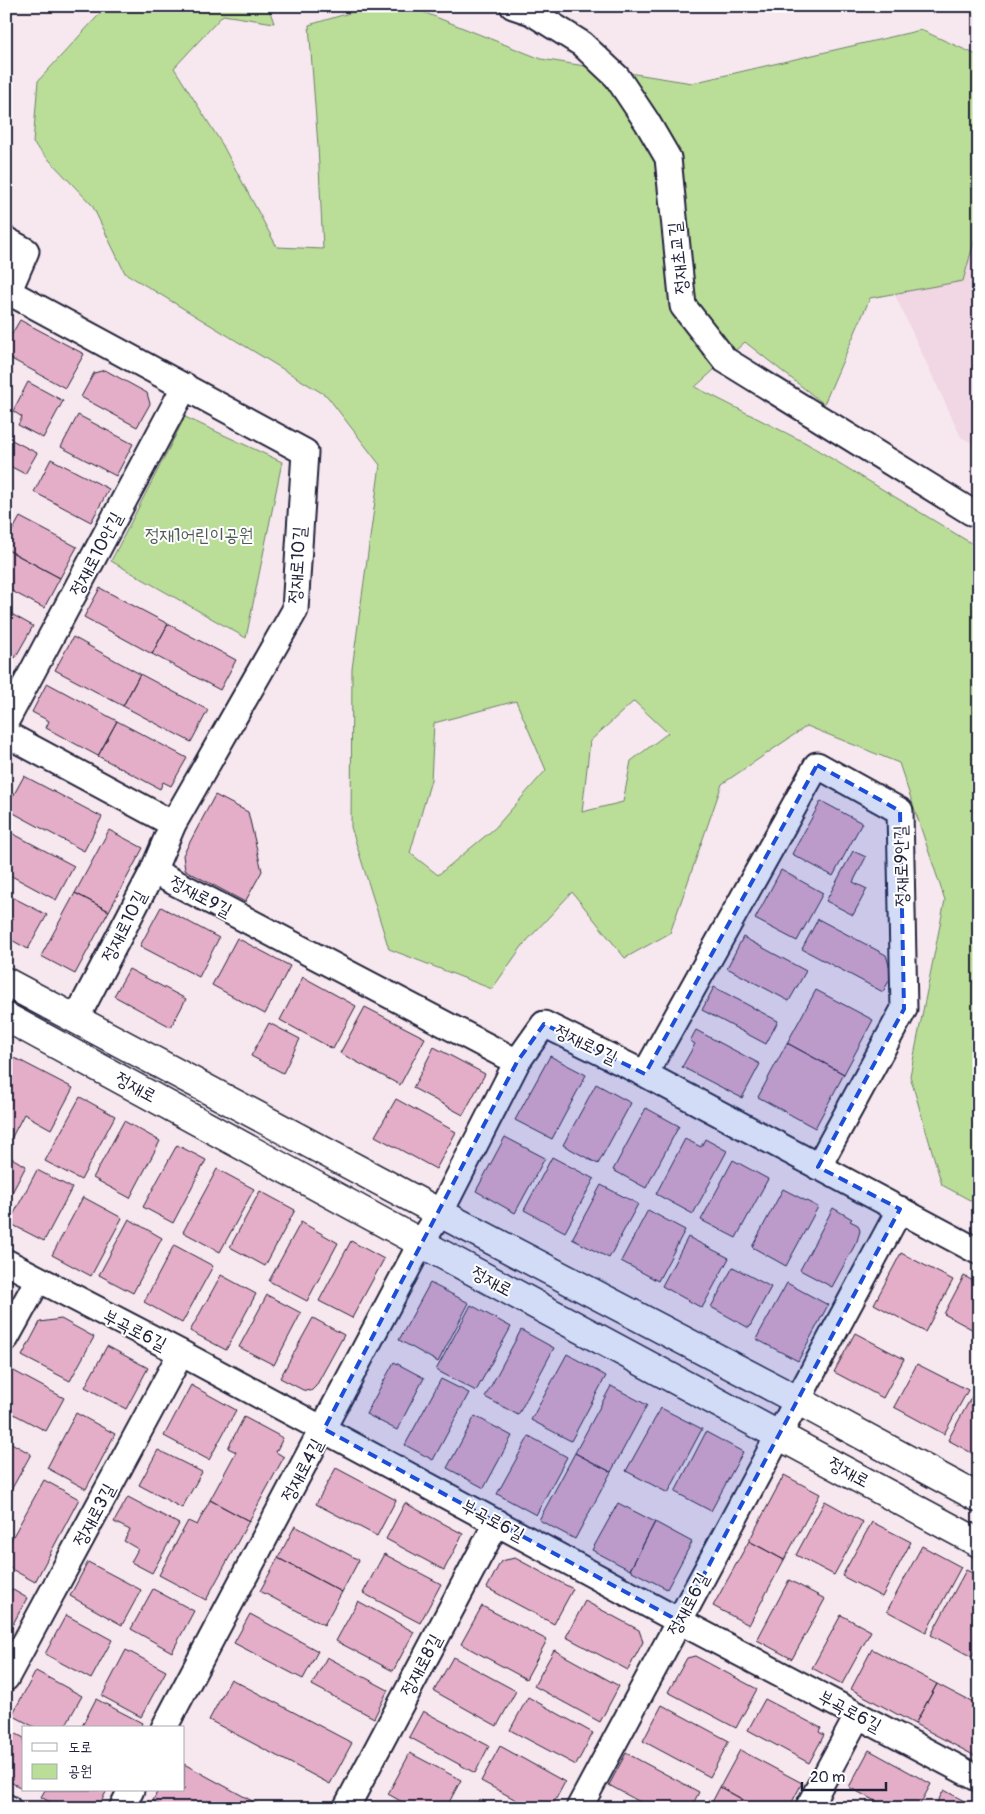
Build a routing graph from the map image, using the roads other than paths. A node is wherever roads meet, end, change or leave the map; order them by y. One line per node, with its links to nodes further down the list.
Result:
1 (513, 6): 5 (street, 정재초교길)
2 (6, 240): 3 (street)
3 (8, 295): 4 (street, 정재로10길)
4 (185, 386): 6 (street, 정재로10안길); 8 (street, 정재로10길)
5 (979, 515)
6 (6, 721)
7 (6, 734): 8 (street)
8 (173, 824): 9 (street, 정재로10길)
9 (153, 871): 12 (street, 정재로10길); 13 (street, 정재로9길)
10 (6, 982): 12 (street, 정재로)
11 (6, 1017): 18 (street, 정재로)
12 (76, 1019): 17 (street, 정재로)
13 (518, 1062): 14 (street, 정재로9길); 17 (street, 정재로4길)
14 (645, 1074): 15 (street, 정재로9길); 15 (street, 정재로9안길)
15 (818, 1167): 16 (street, 정재로9길)
16 (900, 1209): 19 (street, 정재로9길); 24 (street, 정재로6길)
17 (440, 1213): 18 (street, 정재로4길); 24 (street, 정재로)
18 (421, 1243): 25 (street, 정재로4길); 26 (street, 정재로)
19 (979, 1252)
20 (6, 1262): 21 (street, 부곡로6길)
21 (38, 1280): 22 (street); 23 (street, 부곡로6길)
22 (6, 1338)
23 (181, 1353): 25 (street, 부곡로6길); 31 (street, 정재로3길)
24 (799, 1401): 26 (street, 정재로6길); 27 (street, 정재로)
25 (324, 1429): 28 (street, 부곡로6길); 33 (street, 정재로4길)
26 (779, 1434): 29 (street, 정재로); 30 (street, 정재로6길)
27 (979, 1498)
28 (497, 1522): 30 (street, 부곡로6길); 37 (street, 정재로8길)
29 (979, 1543)
30 (679, 1620): 32 (street, 부곡로6길); 38 (street, 정재로6길)
31 (6, 1678)
32 (858, 1715): 34 (street, 부곡로6길); 39 (street)
33 (165, 1726)
34 (979, 1779)
35 (130, 1792): 36 (street)
36 (122, 1808)
37 (346, 1808)
38 (579, 1808)
39 (808, 1808)

